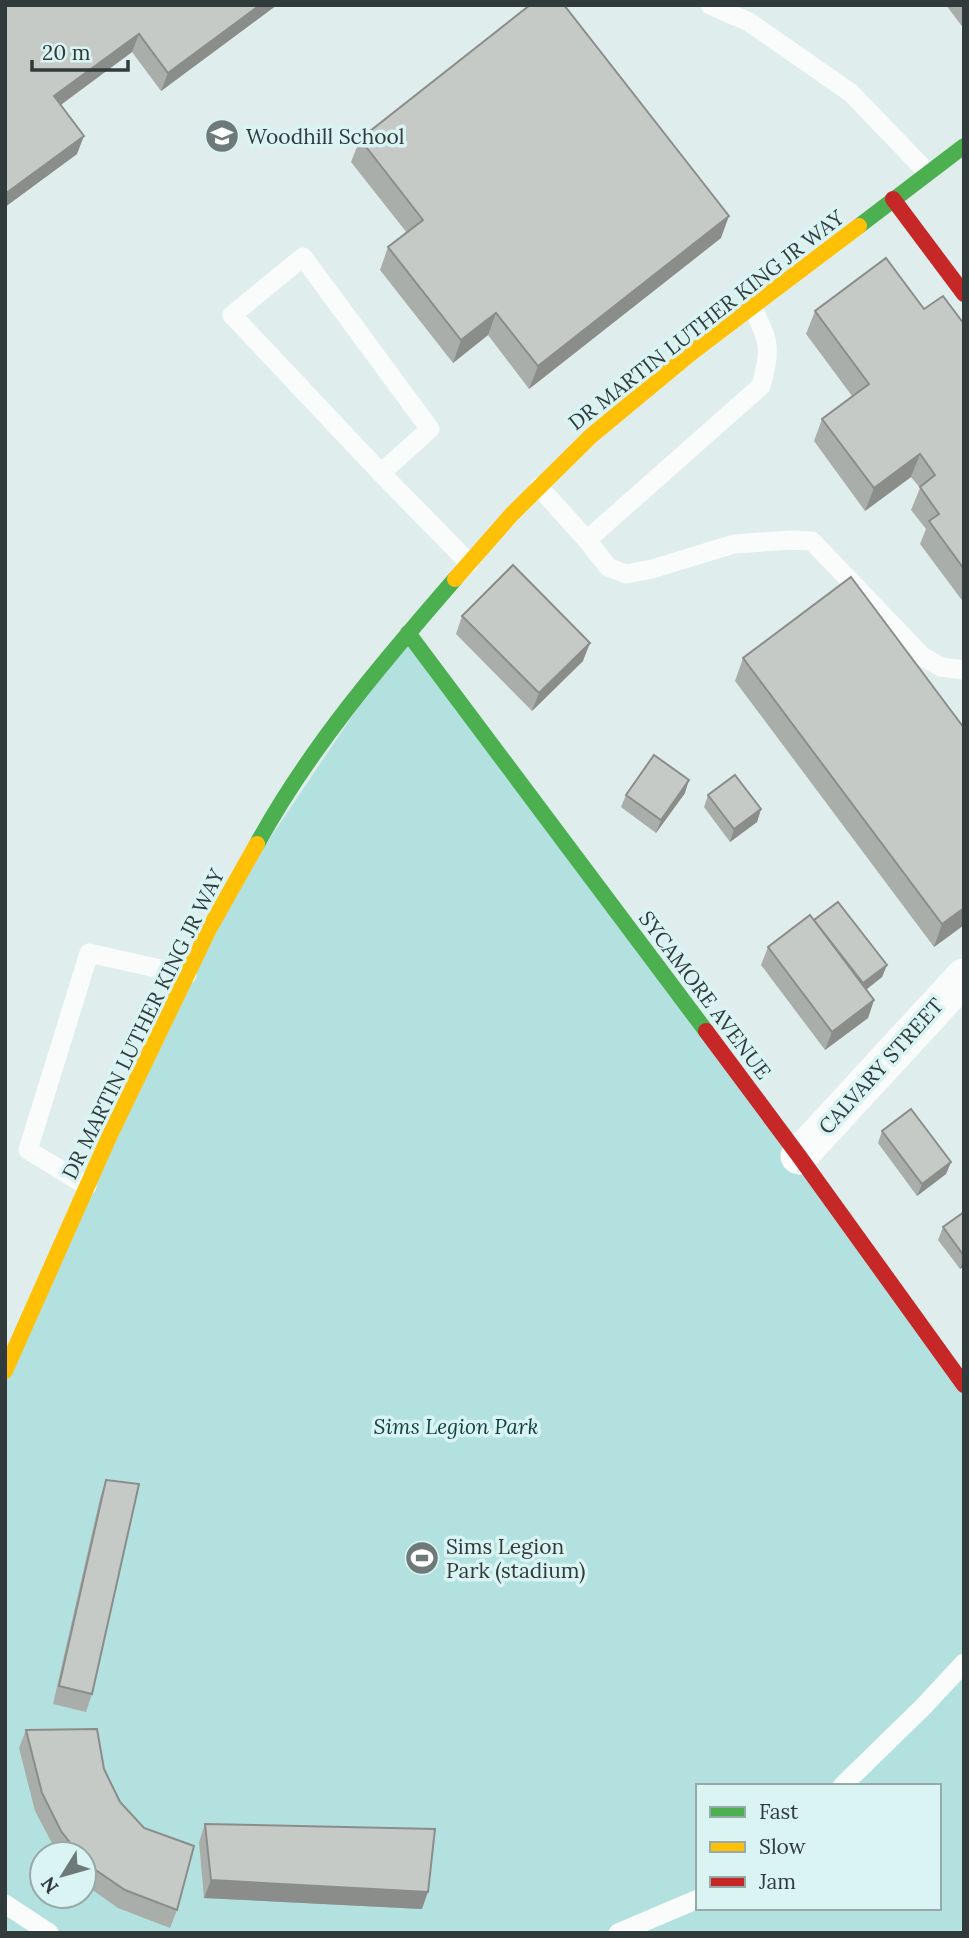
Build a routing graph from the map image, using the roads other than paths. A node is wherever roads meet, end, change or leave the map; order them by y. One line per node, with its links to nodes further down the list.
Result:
1 (710, 5): 3 (lane)
2 (964, 146): 3 (main road, DR MARTIN LUTHER KING JR WAY)
3 (928, 173): 4 (main road, DR MARTIN LUTHER KING JR WAY)
4 (893, 199): 5 (main road); 6 (main road, DR MARTIN LUTHER KING JR WAY)
5 (964, 294)
6 (752, 307): 8 (main road, DR MARTIN LUTHER KING JR WAY); 9 (lane)
7 (381, 473): 7 (lane); 10 (lane)
8 (538, 487): 9 (lane); 10 (main road, DR MARTIN LUTHER KING JR WAY)
9 (587, 540): 12 (lane)
10 (469, 563): 11 (main road, DR MARTIN LUTHER KING JR WAY)
11 (408, 633): 13 (main road, DR MARTIN LUTHER KING JR WAY); 15 (main road, SYCAMORE AVENUE)
12 (964, 670)
13 (187, 975): 16 (main road, DR MARTIN LUTHER KING JR WAY); 16 (lane)
14 (964, 977): 15 (street, CALVARY STREET)
15 (799, 1156): 18 (main road, SYCAMORE AVENUE)
16 (87, 1186): 17 (main road, DR MARTIN LUTHER KING JR WAY)
17 (5, 1371)
18 (964, 1385)
19 (964, 1662): 20 (lane)
20 (844, 1784)
21 (696, 1900): 24 (lane)
22 (5, 1904): 23 (lane)
23 (49, 1933)
24 (618, 1933)

